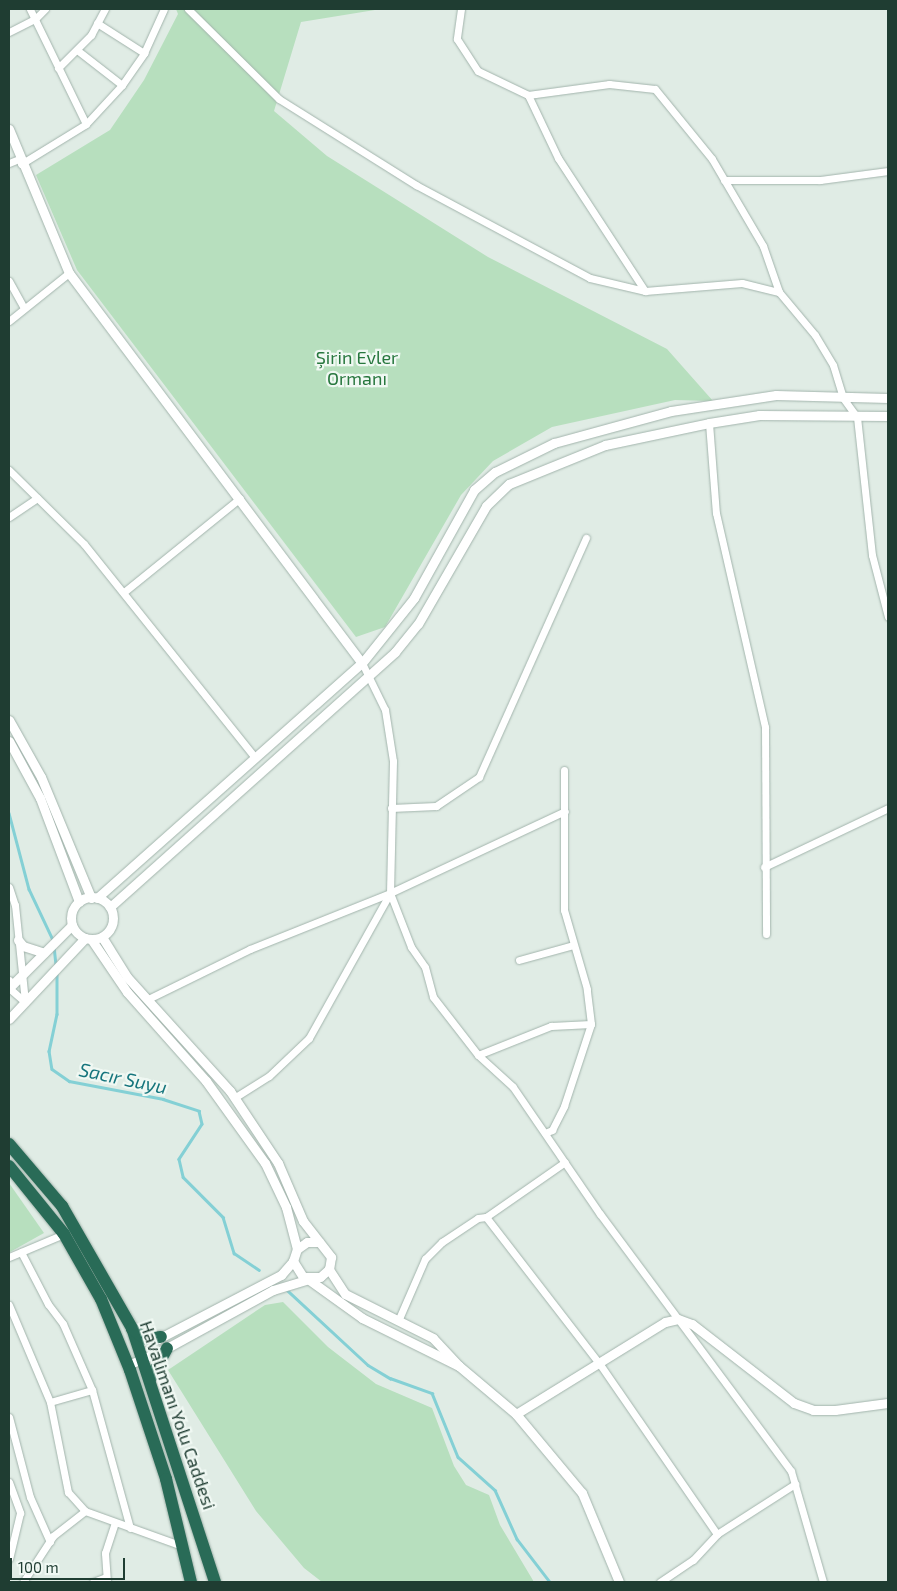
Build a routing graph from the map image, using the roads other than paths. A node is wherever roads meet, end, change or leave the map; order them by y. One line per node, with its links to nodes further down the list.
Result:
1 (30, 9): 7 (street)
2 (46, 9): 7 (street)
3 (105, 9): 8 (street)
4 (164, 9): 11 (street)
5 (188, 9): 23 (street)
6 (461, 9): 14 (street)
7 (35, 19): 9 (street); 12 (street)
8 (97, 23): 10 (street); 11 (street)
9 (9, 32)
10 (77, 50): 12 (street); 13 (street)
11 (144, 53): 13 (street)
12 (58, 68): 15 (street)
13 (122, 85): 15 (street)
14 (528, 95): 20 (street); 23 (street)
15 (86, 124): 17 (street)
16 (9, 130): 17 (street)
17 (20, 161): 18 (street); 21 (street)
18 (9, 163)
19 (888, 171): 20 (street)
20 (724, 180): 24 (street)
21 (69, 274): 25 (street); 34 (street)
22 (9, 281): 25 (street)
23 (645, 291): 24 (street)
24 (779, 292): 27 (street)
25 (24, 308): 26 (street)
26 (9, 321)
27 (843, 398): 28 (street); 30 (street); 39 (street)
28 (888, 398)
29 (888, 416): 30 (street)
30 (857, 417): 31 (street); 38 (street)
31 (710, 423): 40 (street); 48 (street)
32 (9, 470): 33 (street)
33 (37, 498): 35 (street); 37 (street)
34 (240, 498): 37 (street); 39 (street)
35 (9, 517)
36 (586, 538): 45 (street)
37 (124, 592): 43 (street)
38 (888, 616)
39 (362, 663): 40 (street); 43 (street)
40 (368, 676): 45 (street); 53 (street)
41 (9, 720): 51 (street)
42 (9, 741): 52 (street)
43 (253, 755): 51 (street)
44 (564, 770): 47 (street)
45 (391, 808): 50 (street)
46 (888, 808): 48 (street)
47 (565, 811): 50 (street); 59 (street)
48 (764, 867): 55 (street)
49 (9, 887): 58 (street)
50 (390, 893): 65 (street); 69 (street); 70 (street)
51 (94, 898): 52 (street); 53 (street)
52 (79, 902): 54 (street)
53 (110, 908): 56 (street)
54 (72, 925): 57 (street); 60 (street)
55 (766, 934)
56 (102, 937): 57 (street); 65 (street)
57 (88, 939): 66 (street); 78 (street)
58 (18, 940): 60 (street); 62 (street)
59 (573, 944): 61 (street); 68 (street)
60 (44, 953): 62 (street)
61 (518, 960)
62 (21, 975): 64 (street); 66 (street)
63 (9, 980): 64 (street)
64 (9, 988): 66 (street)
65 (150, 998): 70 (street)
66 (25, 1002): 67 (street)
67 (9, 1020)
68 (591, 1024): 69 (street); 71 (street)
69 (478, 1056): 71 (street)
70 (234, 1098): 77 (street)
71 (544, 1132): 73 (street)
72 (9, 1144): 87 (highway, Havalimanı Yolu Caddesi)
73 (564, 1162): 75 (street); 85 (street)
74 (9, 1166): 76 (highway, Havalimanı Yolu Caddesi)
75 (486, 1217): 86 (street); 91 (street)
76 (64, 1234): 79 (street); 90 (highway, Havalimanı Yolu Caddesi)
77 (319, 1242): 78 (street); 82 (street)
78 (296, 1249): 81 (street)
79 (21, 1252): 80 (street); 94 (street)
80 (9, 1257)
81 (293, 1261): 83 (street); 88 (street)
82 (329, 1269): 83 (street); 86 (street)
83 (308, 1279): 88 (street); 92 (street)
84 (9, 1305): 95 (street)
85 (678, 1319): 91 (street); 96 (street); 99 (street)
86 (398, 1321): 92 (street)
87 (132, 1328): 88 (highway); 89 (highway, Havalimanı Yolu Caddesi)
88 (164, 1343): 89 (street); 89 (street); 93 (highway)
89 (140, 1353): 90 (street); 90 (street); 93 (highway, Havalimanı Yolu Caddesi)
90 (125, 1359): 106 (highway, Havalimanı Yolu Caddesi)
91 (599, 1364): 97 (street); 104 (street)
92 (459, 1366): 97 (street)
93 (150, 1379): 112 (highway, Havalimanı Yolu Caddesi)
94 (92, 1390): 95 (street); 103 (street)
95 (50, 1402): 101 (street)
96 (888, 1403)
97 (516, 1414): 113 (street)
98 (9, 1417): 105 (street)
99 (795, 1484): 104 (street); 115 (street)
100 (10, 1486): 107 (street)
101 (85, 1511): 102 (street); 105 (street)
102 (115, 1523): 103 (street); 108 (street)
103 (130, 1528): 106 (street)
104 (717, 1534): 114 (street)
105 (50, 1542): 109 (street)
106 (182, 1546): 111 (highway, Havalimanı Yolu Caddesi)
107 (9, 1559)
108 (107, 1580): 110 (street)
109 (23, 1582)
110 (93, 1582)
111 (191, 1582)
112 (215, 1582)
113 (619, 1582)
114 (660, 1582)
115 (823, 1582)

